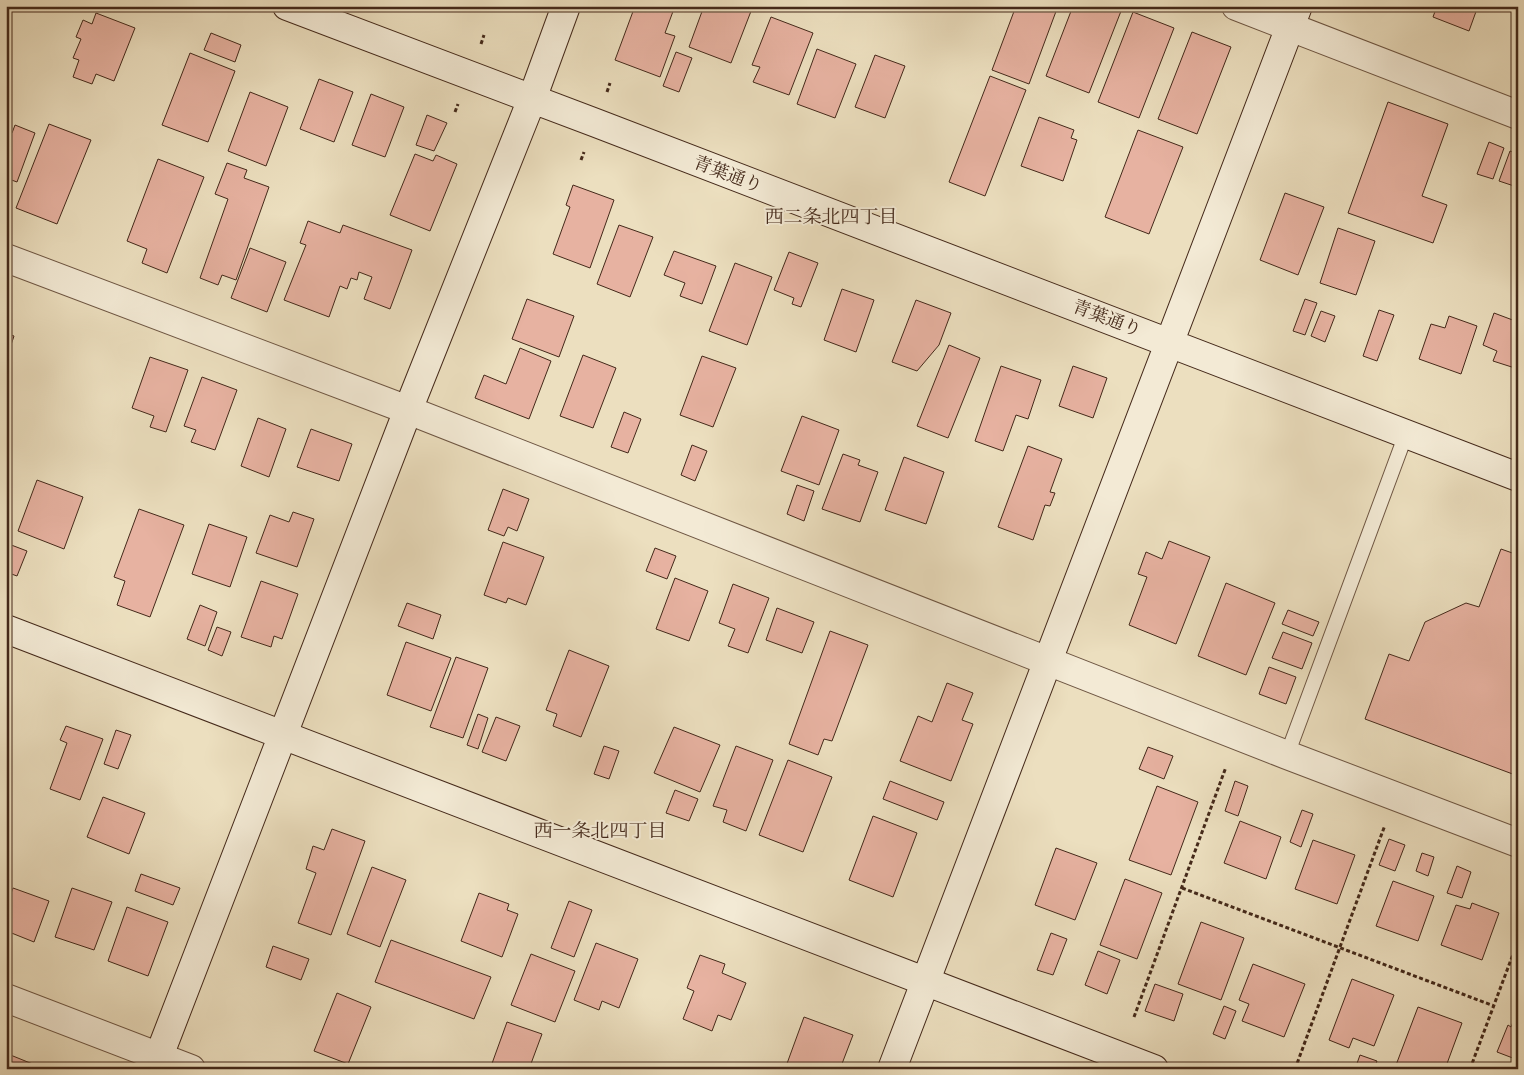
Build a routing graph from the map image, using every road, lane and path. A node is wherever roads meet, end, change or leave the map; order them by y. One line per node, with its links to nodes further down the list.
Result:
1 (287, 6): 5 (street, 青葉通り)
2 (566, 6): 5 (street)
3 (1236, 6): 4 (street)
4 (1294, 17): 6 (street); 8 (street)
5 (532, 99): 8 (street, 青葉通り); 9 (street)
6 (1518, 115)
7 (6, 258): 9 (street)
8 (1170, 342): 10 (street, 青葉通り); 13 (street)
9 (408, 410): 13 (street); 14 (street)
10 (1406, 434): 11 (street, 青葉通り); 15 (lane)
11 (1518, 477)
12 (6, 629): 14 (street)
13 (1048, 661): 15 (street); 22 (street)
14 (284, 735): 22 (street); 26 (street)
15 (1286, 755): 18 (street)
16 (1227, 764): 19 (path)
17 (1386, 823): 21 (path)
18 (1518, 843)
19 (1182, 888): 21 (path); 25 (path)
20 (1518, 941): 24 (path)
21 (1340, 948): 24 (path); 30 (path)
22 (926, 981): 28 (street); 29 (street)
23 (6, 998): 26 (street)
24 (1494, 1006): 31 (path)
25 (1134, 1017)
26 (157, 1063): 27 (street)
27 (191, 1069)
28 (892, 1069)
29 (1154, 1069)
30 (1295, 1069)
31 (1470, 1069)

